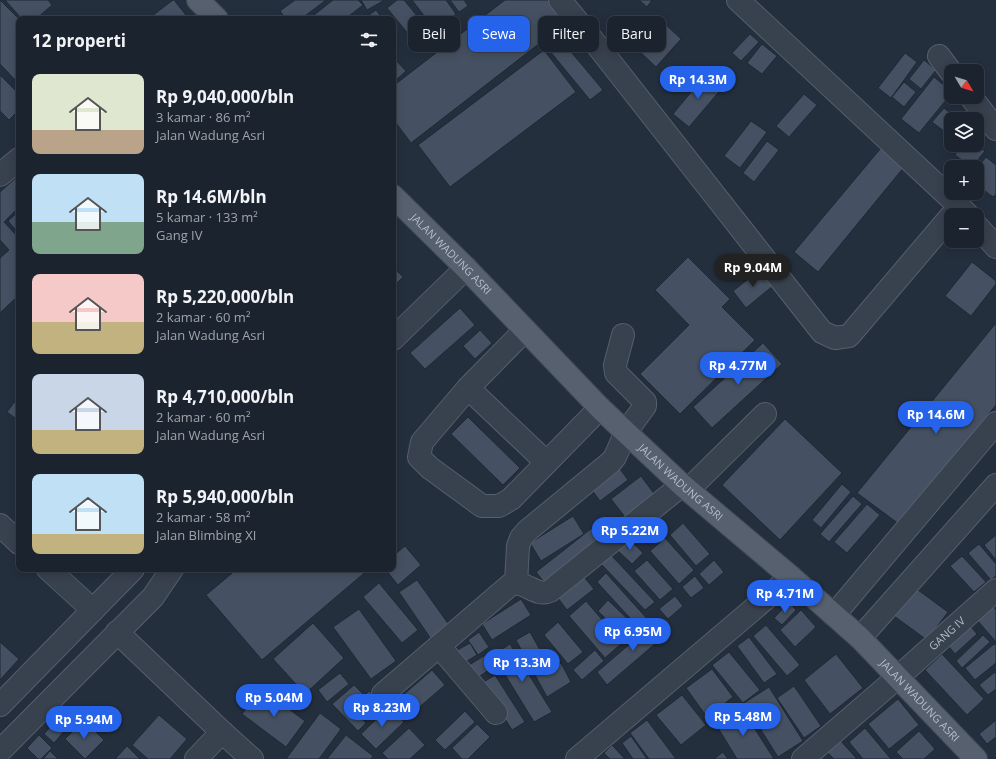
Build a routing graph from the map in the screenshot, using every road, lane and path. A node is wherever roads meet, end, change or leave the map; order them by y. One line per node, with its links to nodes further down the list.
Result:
1 (198, 0): 4 (main road)
2 (560, 0): 11 (street)
3 (738, 0): 10 (street)
4 (214, 16)
5 (976, 104): 6 (street)
6 (996, 129)
7 (16, 162): 8 (street)
8 (0, 176)
9 (396, 199): 14 (main road, JALAN WADUNG ASRI)
10 (952, 208)
11 (944, 228)
12 (984, 234): 13 (street)
13 (996, 247)
14 (466, 268): 15 (main road, JALAN WADUNG ASRI); 17 (street)
15 (525, 330): 18 (street); 19 (main road, JALAN WADUNG ASRI)
16 (624, 335): 22 (street)
17 (396, 336)
18 (468, 388): 23 (street); 23 (street)
19 (600, 408): 22 (main road, JALAN WADUNG ASRI); 23 (street)
20 (765, 414): 25 (street)
21 (996, 423): 35 (street)
22 (626, 432): 25 (main road, JALAN WADUNG ASRI); 32 (street)
23 (546, 462)
24 (996, 485): 37 (street)
25 (686, 487): 31 (main road, JALAN WADUNG ASRI); 32 (street)
26 (0, 525): 27 (street)
27 (16, 540)
28 (51, 572): 34 (street)
29 (130, 572): 34 (street)
30 (170, 572): 36 (street)
31 (792, 577): 35 (main road, JALAN WADUNG ASRI); 47 (street)
32 (516, 583): 38 (street)
33 (996, 590): 39 (street, GANG IV)
34 (93, 610): 41 (street)
35 (834, 615): 37 (main road, JALAN WADUNG ASRI)
36 (117, 632): 43 (street); 44 (street)
37 (860, 638): 39 (main road, JALAN WADUNG ASRI)
38 (439, 646): 40 (street); 42 (street)
39 (898, 677): 48 (street, GANG IV); 49 (main road, JALAN WADUNG ASRI)
40 (383, 694)
41 (0, 705)
42 (496, 713)
43 (222, 732): 45 (street); 46 (street)
44 (0, 751)
45 (196, 759)
46 (252, 759)
47 (577, 759)
48 (803, 759)
49 (976, 759)

